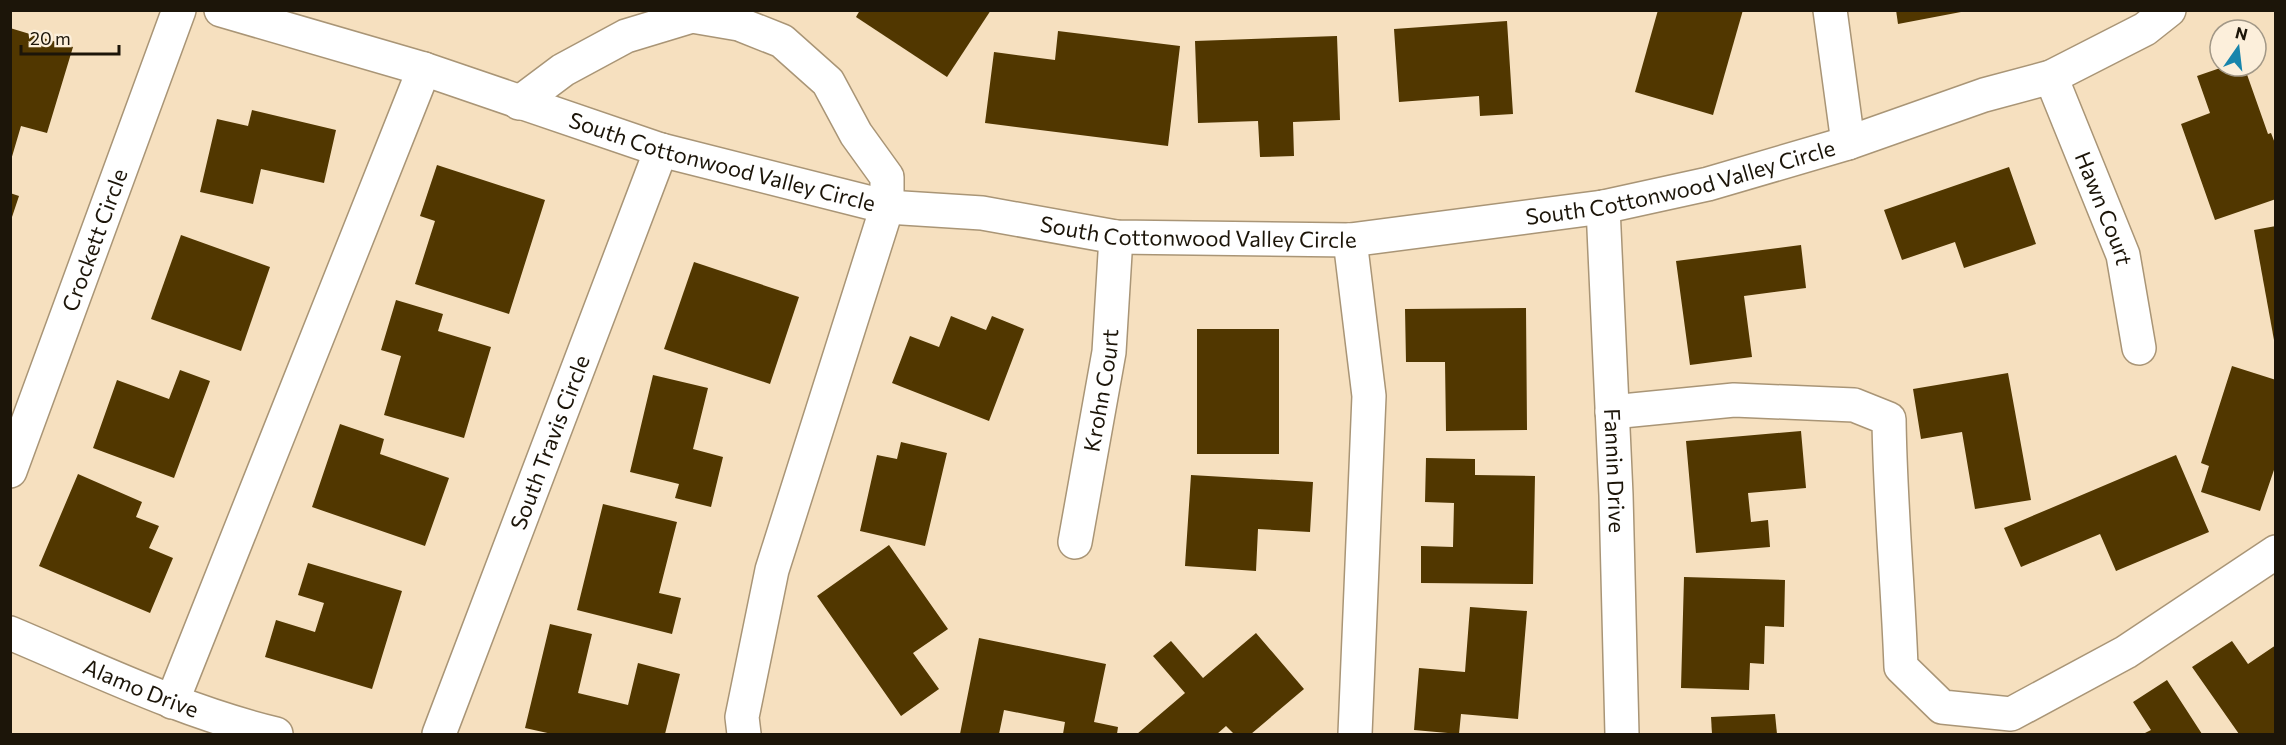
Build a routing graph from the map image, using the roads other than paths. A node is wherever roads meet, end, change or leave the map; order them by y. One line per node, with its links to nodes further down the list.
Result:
1 (179, 10): 16 (street, Crockett Circle)
2 (220, 10): 5 (street, South Cottonwood Valley Circle)
3 (1830, 10): 8 (street)
4 (2169, 10): 6 (street, South Cottonwood Valley Circle)
5 (424, 69): 7 (street, South Cottonwood Valley Circle); 20 (street)
6 (2050, 77): 8 (street, South Cottonwood Valley Circle); 14 (street, Hawn Court)
7 (519, 103): 9 (street, South Cottonwood Valley Circle); 10 (street)
8 (1848, 143): 11 (street, South Cottonwood Valley Circle)
9 (662, 150): 10 (street, South Cottonwood Valley Circle); 22 (street, South Travis Circle)
10 (887, 207): 12 (street, South Cottonwood Valley Circle); 23 (street)
11 (1602, 207): 13 (street, South Cottonwood Valley Circle); 15 (street, Fannin Drive)
12 (1116, 237): 13 (street, South Cottonwood Valley Circle); 17 (street, Krohn Court)
13 (1350, 240): 24 (street)
14 (2139, 348)
15 (1612, 412): 18 (street); 25 (street, Fannin Drive)
16 (10, 471)
17 (1075, 542)
18 (2276, 552)
19 (10, 633): 20 (street, Alamo Drive)
20 (172, 702): 21 (street, Alamo Drive)
21 (276, 735)
22 (439, 735)
23 (744, 735)
24 (1355, 735)
25 (1622, 735)

